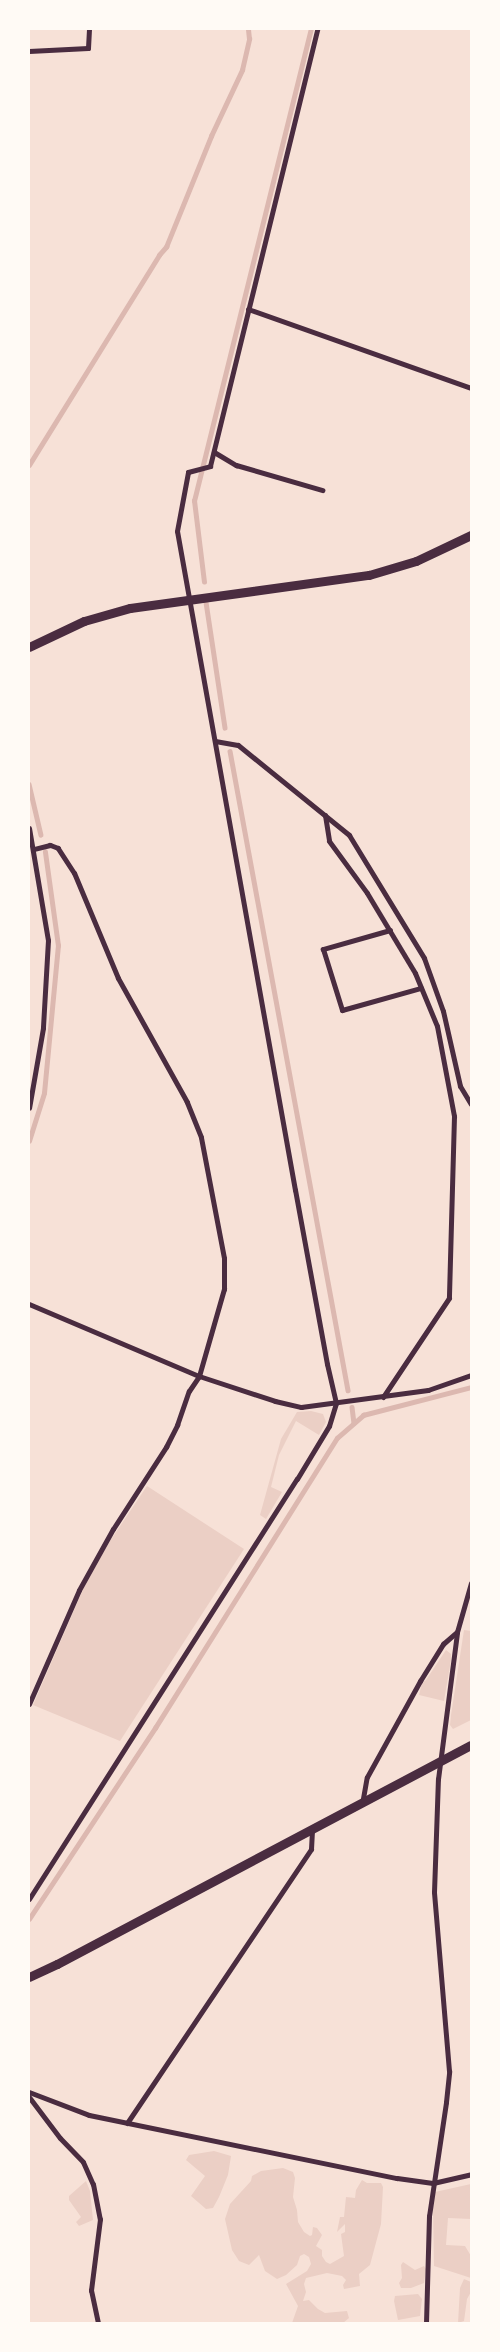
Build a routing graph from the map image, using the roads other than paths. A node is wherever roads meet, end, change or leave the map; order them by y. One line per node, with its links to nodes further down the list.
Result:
1 (89, 29): 3 (street)
2 (317, 29): 4 (street)
3 (29, 51)
4 (248, 309): 5 (street); 6 (street)
5 (471, 388)
6 (214, 452): 7 (street); 9 (street)
7 (322, 490)
8 (471, 535): 9 (street)
9 (188, 598): 10 (street); 11 (street)
10 (29, 647)
11 (215, 741): 12 (street); 23 (street)
12 (324, 815): 15 (street); 17 (street)
13 (29, 828): 14 (street)
14 (34, 850): 18 (street); 21 (street)
15 (390, 930): 16 (street); 16 (street)
16 (421, 988): 22 (street)
17 (471, 1104)
18 (29, 1108)
19 (29, 1304): 21 (street)
20 (471, 1375): 22 (street)
21 (199, 1376): 23 (street); 26 (street)
22 (383, 1396): 23 (street)
23 (336, 1404): 31 (street)
24 (471, 1583): 25 (street)
25 (458, 1632): 28 (street); 29 (street)
26 (29, 1704)
27 (471, 1745): 28 (street)
28 (442, 1761): 29 (street); 37 (street)
29 (362, 1804): 30 (street)
30 (312, 1830): 32 (street); 35 (street)
31 (29, 1899)
32 (29, 1976)
33 (29, 2092): 35 (street)
34 (29, 2097): 38 (street)
35 (127, 2123): 37 (street)
36 (471, 2174): 37 (street)
37 (433, 2183): 39 (street)
38 (98, 2323)
39 (426, 2323)

